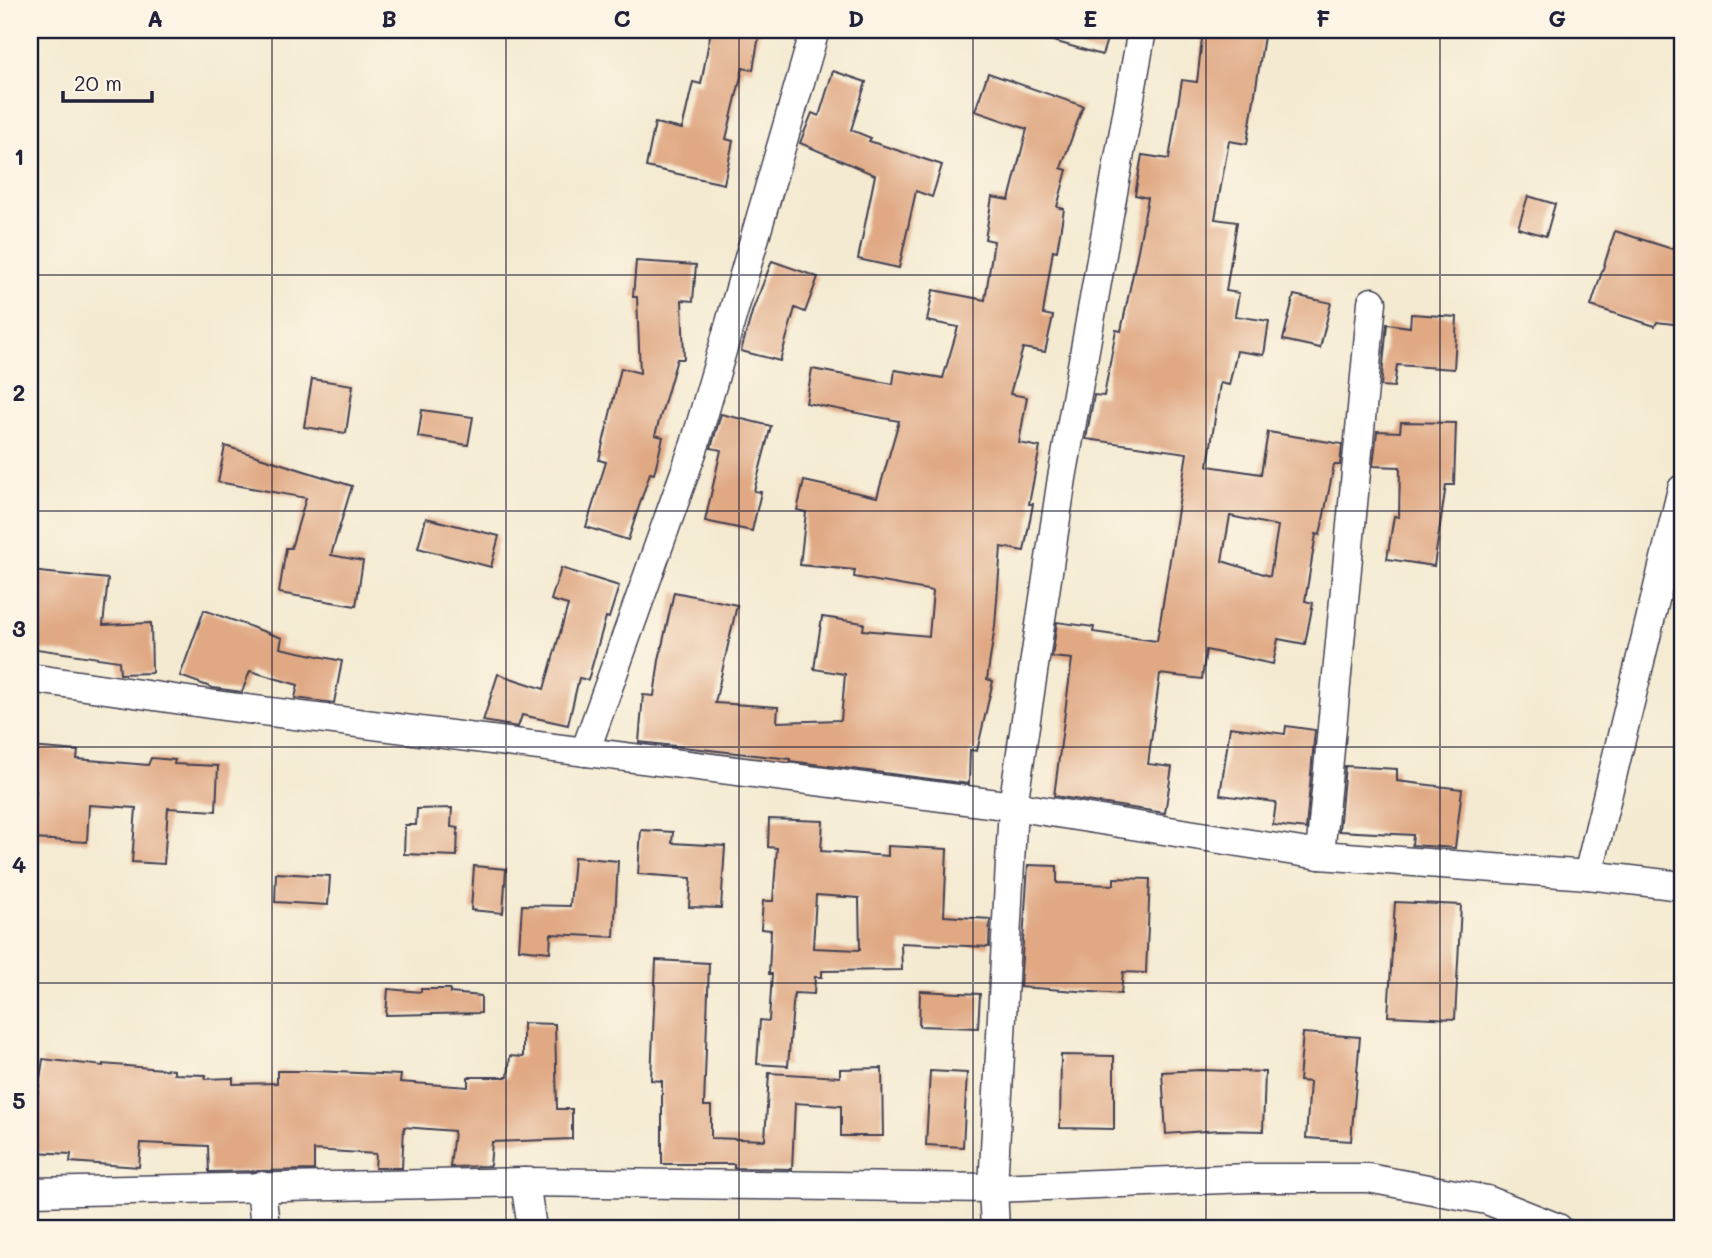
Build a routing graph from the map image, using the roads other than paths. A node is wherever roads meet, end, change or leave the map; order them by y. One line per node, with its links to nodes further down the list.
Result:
1 (815, 30): 6 (street)
2 (1142, 30): 7 (street)
3 (1372, 302): 8 (street)
4 (1682, 489): 9 (street)
5 (30, 678): 6 (street)
6 (585, 752): 7 (street)
7 (1013, 806): 8 (street); 13 (street)
8 (1320, 855): 9 (street)
9 (1588, 875): 10 (street)
10 (1682, 886)
11 (526, 1182): 12 (street); 13 (street); 17 (street)
12 (261, 1186): 14 (street); 16 (street)
13 (993, 1188): 15 (street); 18 (street)
14 (30, 1192)
15 (1487, 1200): 19 (street); 20 (street)
16 (264, 1228)
17 (532, 1228)
18 (995, 1228)
19 (1489, 1228)
20 (1558, 1228)

